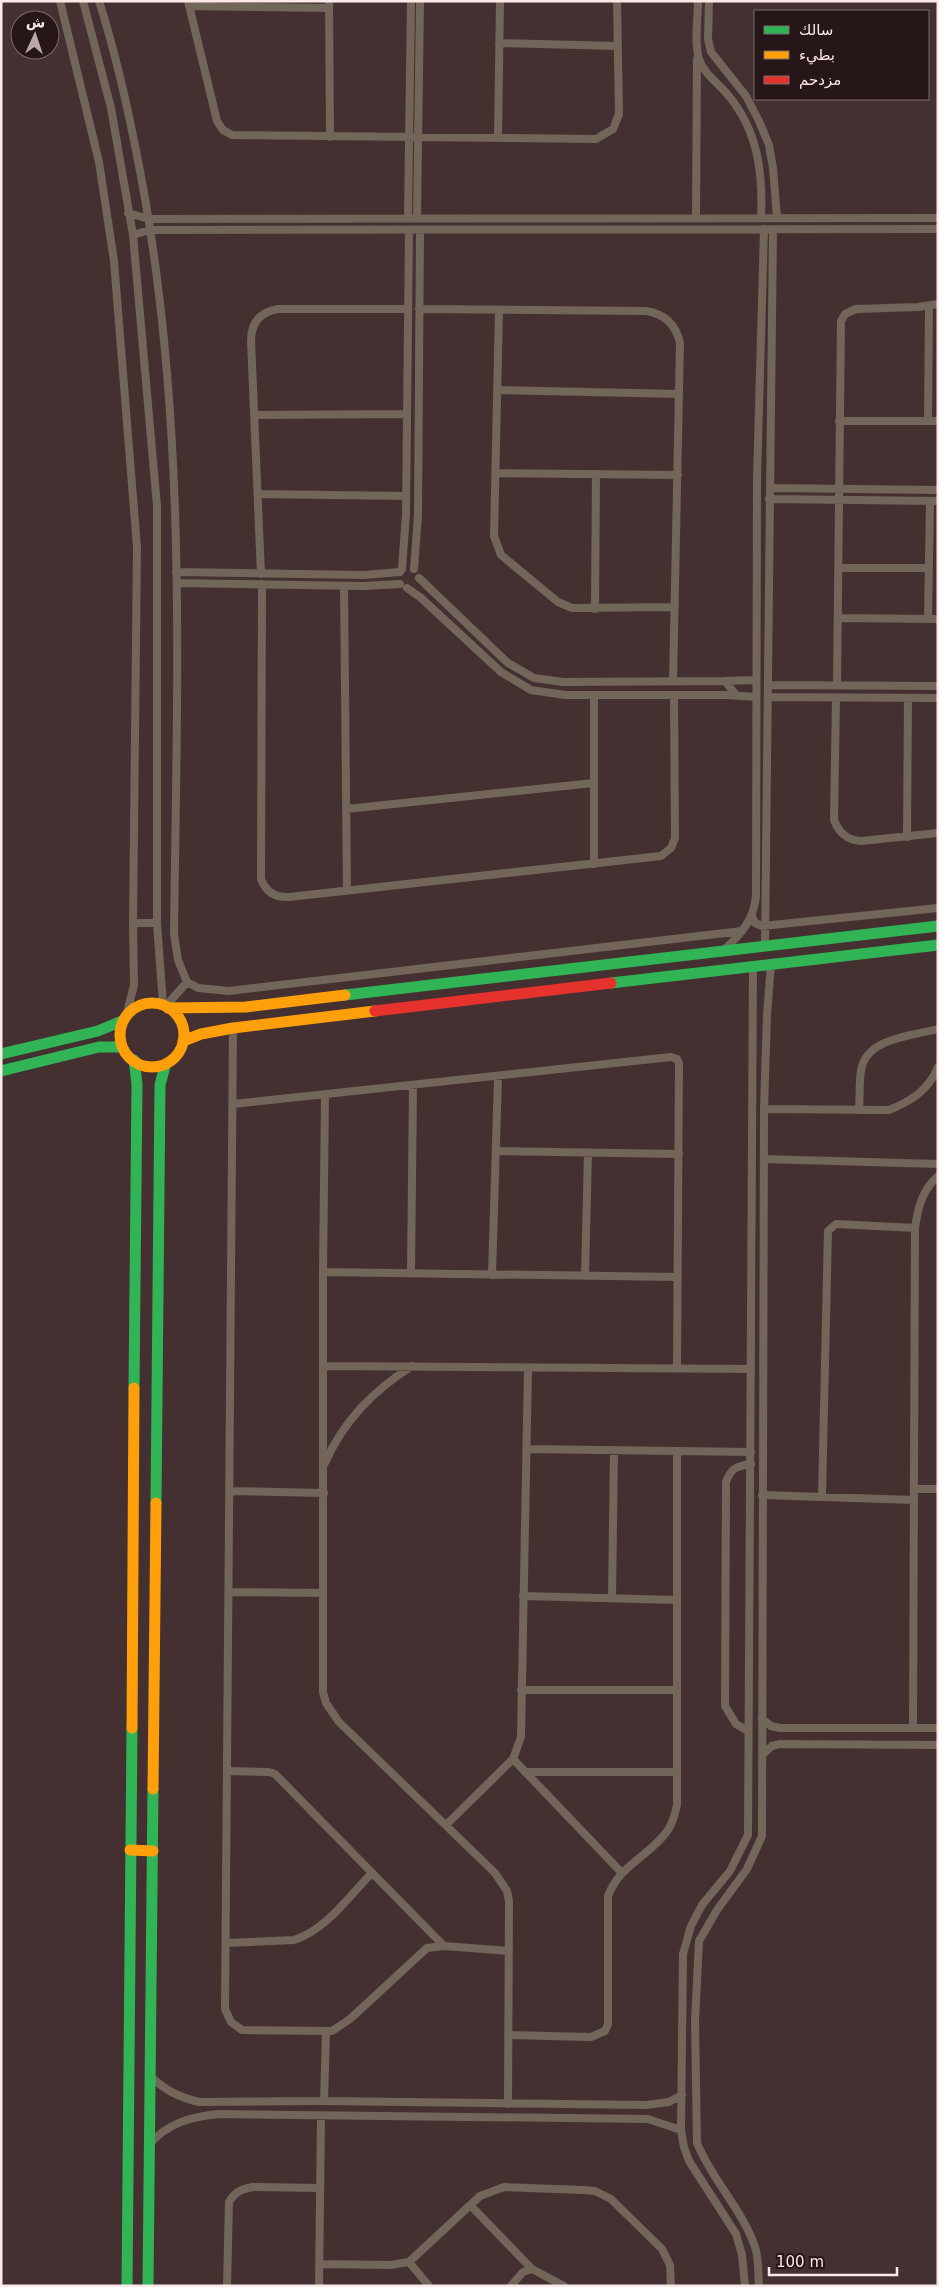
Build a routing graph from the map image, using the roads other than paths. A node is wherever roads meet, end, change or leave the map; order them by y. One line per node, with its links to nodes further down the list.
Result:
1 (60, 1): 99 (street)
2 (83, 1): 19 (street)
3 (99, 1): 26 (street)
4 (411, 1): 16 (street)
5 (420, 1): 17 (street)
6 (500, 1): 12 (street)
7 (617, 1): 13 (street)
8 (698, 1): 14 (street)
9 (709, 1): 24 (street)
10 (189, 4): 11 (street); 15 (street)
11 (329, 4): 15 (street)
12 (499, 43): 13 (street); 18 (street)
13 (618, 46): 18 (street)
14 (698, 51): 20 (street); 23 (street)
15 (330, 137): 16 (street)
16 (409, 138): 17 (street); 21 (street)
17 (418, 138): 18 (street); 22 (street)
18 (498, 138)
19 (128, 213): 26 (street); 33 (street)
20 (696, 217): 22 (street); 23 (street)
21 (408, 218): 22 (street); 26 (street)
22 (417, 218)
23 (761, 218): 24 (street)
24 (777, 218): 25 (street)
25 (938, 218)
26 (149, 219): 30 (street)
27 (764, 229): 28 (street); 32 (street); 66 (street)
28 (773, 229): 29 (street); 49 (street)
29 (938, 229)
30 (150, 230): 31 (street); 33 (street); 61 (street)
31 (409, 230): 32 (street); 36 (street)
32 (420, 230): 37 (street)
33 (132, 235): 100 (street)
34 (938, 304): 35 (street)
35 (929, 306): 43 (street); 44 (street)
36 (408, 310): 41 (street); 42 (street)
37 (419, 310): 38 (street); 60 (street)
38 (499, 310): 39 (street); 40 (street)
39 (497, 390): 40 (street); 46 (street)
40 (679, 394): 48 (street)
41 (407, 414): 42 (street); 53 (street)
42 (254, 415): 52 (street)
43 (839, 420): 44 (street); 50 (street)
44 (928, 421): 45 (street)
45 (938, 421)
46 (496, 473): 47 (street); 71 (street)
47 (596, 474): 48 (street); 71 (street)
48 (678, 475): 70 (street)
49 (770, 488): 50 (street); 54 (street)
50 (839, 489): 51 (street); 55 (street)
51 (938, 490)
52 (258, 494): 53 (street); 62 (street)
53 (406, 496): 59 (street)
54 (769, 499): 55 (street); 67 (street)
55 (839, 500): 56 (street); 57 (street)
56 (934, 501): 58 (street)
57 (838, 568): 58 (street); 72 (street)
58 (928, 568): 73 (street)
59 (401, 570): 60 (street); 62 (street); 69 (street)
60 (414, 570): 63 (street)
61 (176, 572): 62 (street); 64 (street)
62 (261, 574)
63 (418, 578): 69 (street); 77 (street)
64 (176, 583): 65 (street); 109 (street)
65 (262, 584): 68 (street); 96 (street)
66 (757, 584): 67 (street); 75 (street)
67 (769, 584): 78 (street)
68 (344, 586): 69 (street); 92 (street)
69 (403, 586): 81 (street)
70 (675, 607): 71 (street); 77 (street)
71 (595, 609)
72 (838, 618): 73 (street); 79 (street)
73 (928, 618): 74 (street)
74 (938, 619)
75 (756, 680): 76 (street); 84 (street)
76 (725, 681): 77 (street); 83 (street)
77 (673, 682)
78 (768, 685): 79 (street); 85 (street)
79 (838, 686): 80 (street)
80 (938, 686)
81 (594, 695): 82 (street); 91 (street)
82 (674, 695): 83 (street); 95 (street)
83 (736, 695): 84 (street)
84 (756, 697): 89 (street)
85 (768, 697): 86 (street); 90 (street)
86 (836, 698): 87 (street); 94 (street)
87 (908, 698): 88 (street); 94 (street)
88 (938, 698)
89 (755, 774): 90 (street); 98 (street)
90 (767, 774): 101 (street)
91 (594, 783): 92 (street); 95 (street)
92 (346, 808): 96 (street)
93 (938, 833): 94 (street)
94 (907, 837)
95 (594, 864): 96 (street)
96 (346, 891)
97 (938, 908): 101 (street)
98 (752, 916): 101 (street); 103 (street)
99 (133, 923): 100 (street); 113 (street)
100 (157, 923): 110 (street)
101 (766, 926): 104 (street)
102 (938, 926): 104 (street)
103 (742, 931): 106 (street); 109 (street)
104 (765, 945): 106 (street)
105 (938, 945): 107 (street)
106 (723, 951): 110 (street)
107 (771, 964): 108 (street); 112 (street)
108 (753, 967): 111 (street); 114 (street)
109 (187, 982): 110 (street)
110 (166, 1006): 113 (street); 117 (street)
111 (754, 1015): 112 (street); 147 (street)
112 (767, 1015): 129 (street)
113 (125, 1017): 116 (street); 118 (street)
114 (233, 1028): 117 (street); 128 (street)
115 (938, 1029): 130 (street)
116 (55, 1041): 119 (street); 120 (street)
117 (183, 1041): 122 (street)
118 (121, 1047): 120 (street); 121 (street)
119 (1, 1054)
120 (60, 1056): 124 (street)
121 (134, 1060): 122 (street); 181 (street)
122 (166, 1066): 182 (street)
123 (938, 1067): 130 (street)
124 (1, 1071)
125 (498, 1077): 126 (street); 131 (street); 133 (street)
126 (413, 1085): 127 (street); 139 (street)
127 (325, 1095): 128 (street); 138 (street)
128 (233, 1104): 156 (street)
129 (764, 1109): 130 (street); 134 (street)
130 (859, 1110)
131 (496, 1151): 132 (street); 140 (street)
132 (588, 1152): 133 (street); 141 (street)
133 (679, 1154): 142 (street)
134 (764, 1159): 135 (street); 158 (street)
135 (938, 1164)
136 (938, 1176): 137 (street)
137 (915, 1228): 154 (street); 159 (street)
138 (322, 1272): 139 (street); 143 (street)
139 (411, 1274): 140 (street)
140 (492, 1275): 141 (street)
141 (585, 1276): 142 (street)
142 (678, 1277): 146 (street)
143 (322, 1366): 144 (street); 153 (street)
144 (412, 1366): 145 (street); 153 (street)
145 (528, 1368): 146 (street); 148 (street)
146 (677, 1369): 147 (street)
147 (750, 1370): 151 (street)
148 (526, 1449): 149 (street); 165 (street)
149 (614, 1450): 150 (street); 166 (street)
150 (677, 1452): 151 (street); 167 (street)
151 (751, 1452): 152 (street)
152 (751, 1464): 161 (street); 173 (street)
153 (324, 1466): 157 (street)
154 (914, 1489): 155 (street); 160 (street)
155 (938, 1489)
156 (230, 1491): 157 (street); 163 (street)
157 (324, 1493): 164 (street)
158 (762, 1495): 159 (street); 162 (street)
159 (822, 1496): 160 (street)
160 (914, 1500): 171 (street)
161 (750, 1531): 162 (street); 173 (street)
162 (762, 1531): 170 (street)
163 (230, 1592): 164 (street); 177 (street)
164 (323, 1593): 180 (street)
165 (523, 1596): 166 (street); 168 (street)
166 (612, 1598): 167 (street)
167 (676, 1600): 169 (street)
168 (521, 1690): 169 (street); 176 (street)
169 (676, 1690): 179 (street)
170 (762, 1719): 171 (street); 175 (street)
171 (913, 1728): 172 (street)
172 (938, 1728)
173 (748, 1731): 188 (street)
174 (938, 1745): 175 (street)
175 (762, 1754): 189 (street)
176 (513, 1759): 178 (street); 180 (street)
177 (228, 1771): 184 (street); 185 (street)
178 (526, 1772): 179 (street); 183 (street)
179 (677, 1772): 183 (street)
180 (446, 1825): 187 (street)
181 (130, 1850): 182 (street); 203 (street)
182 (153, 1851): 192 (street)
183 (621, 1872): 191 (street)
184 (372, 1873): 185 (street); 186 (street)
185 (226, 1943): 190 (street)
186 (444, 1946): 187 (street); 190 (street)
187 (509, 1951): 191 (street)
188 (684, 2020): 189 (street); 193 (street)
189 (695, 2021): 217 (street)
190 (326, 2032): 194 (street)
191 (508, 2035): 196 (street)
192 (150, 2076): 195 (street); 200 (street)
193 (682, 2095): 196 (street); 199 (street)
194 (324, 2101): 195 (street); 196 (street)
195 (218, 2102): 197 (street)
196 (508, 2104)
197 (218, 2114): 198 (street); 200 (street)
198 (320, 2116): 199 (street); 201 (street)
199 (681, 2130): 216 (street)
200 (149, 2145): 202 (street)
201 (320, 2188): 206 (street); 210 (street)
202 (149, 2191): 203 (street); 209 (street)
203 (128, 2192): 208 (street)
204 (470, 2205): 205 (street); 207 (street); 215 (street)
205 (409, 2262): 206 (street); 212 (street)
206 (319, 2264): 211 (street)
207 (532, 2269): 213 (street); 214 (street)
208 (127, 2286)
209 (148, 2286)
210 (227, 2286)
211 (319, 2286)
212 (429, 2286)
213 (511, 2286)
214 (564, 2286)
215 (671, 2286)
216 (745, 2286)
217 (758, 2286)

